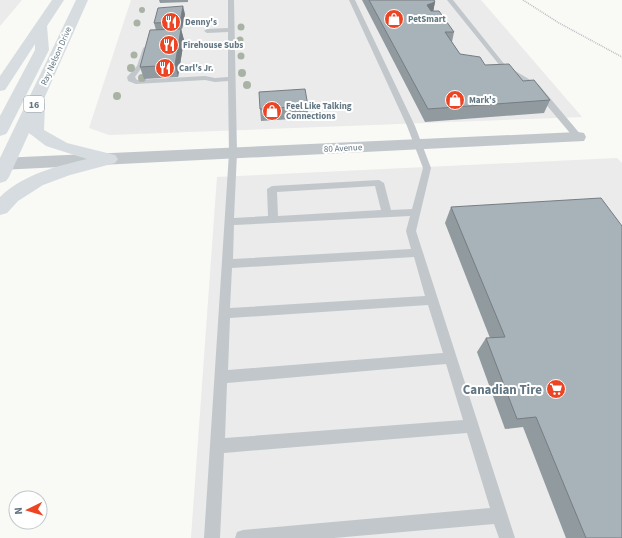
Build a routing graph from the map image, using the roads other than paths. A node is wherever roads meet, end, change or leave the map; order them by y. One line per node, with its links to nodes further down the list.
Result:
1 (58, 0): 6 (highway)
2 (82, 0): 12 (highway, Ray Nelson Drive / 16)
3 (231, 0): 7 (lane)
4 (352, 0): 15 (lane)
5 (450, 0): 14 (lane)
6 (41, 27): 11 (highway); 13 (highway)
7 (231, 30): 8 (lane); 10 (lane)
8 (207, 31)
9 (148, 43): 10 (lane)
10 (232, 79): 16 (lane)
11 (0, 87)
12 (37, 100): 17 (highway); 18 (highway, Ray Nelson Drive / 16)
13 (0, 131)
14 (578, 137): 15 (street, 80 Avenue)
15 (418, 144): 16 (street, 80 Avenue); 20 (lane)
16 (233, 153): 17 (street, 80 Avenue); 23 (lane)
17 (109, 159): 18 (street, 80 Avenue); 19 (highway)
18 (2, 168)
19 (0, 208)
20 (416, 212): 21 (lane); 24 (lane)
21 (388, 213): 22 (lane); 22 (lane)
22 (273, 220): 23 (lane)
23 (229, 222): 25 (lane)
24 (418, 253): 25 (lane); 26 (lane)
25 (227, 264): 27 (lane)
26 (433, 300): 27 (lane); 28 (lane)
27 (224, 313): 29 (lane)
28 (451, 358): 29 (lane); 30 (lane)
29 (221, 377): 31 (lane)
30 (472, 426): 31 (lane); 32 (lane)
31 (217, 446): 33 (lane)
32 (500, 516): 34 (lane); 35 (lane)
33 (212, 538)
34 (243, 538)
35 (507, 538)

